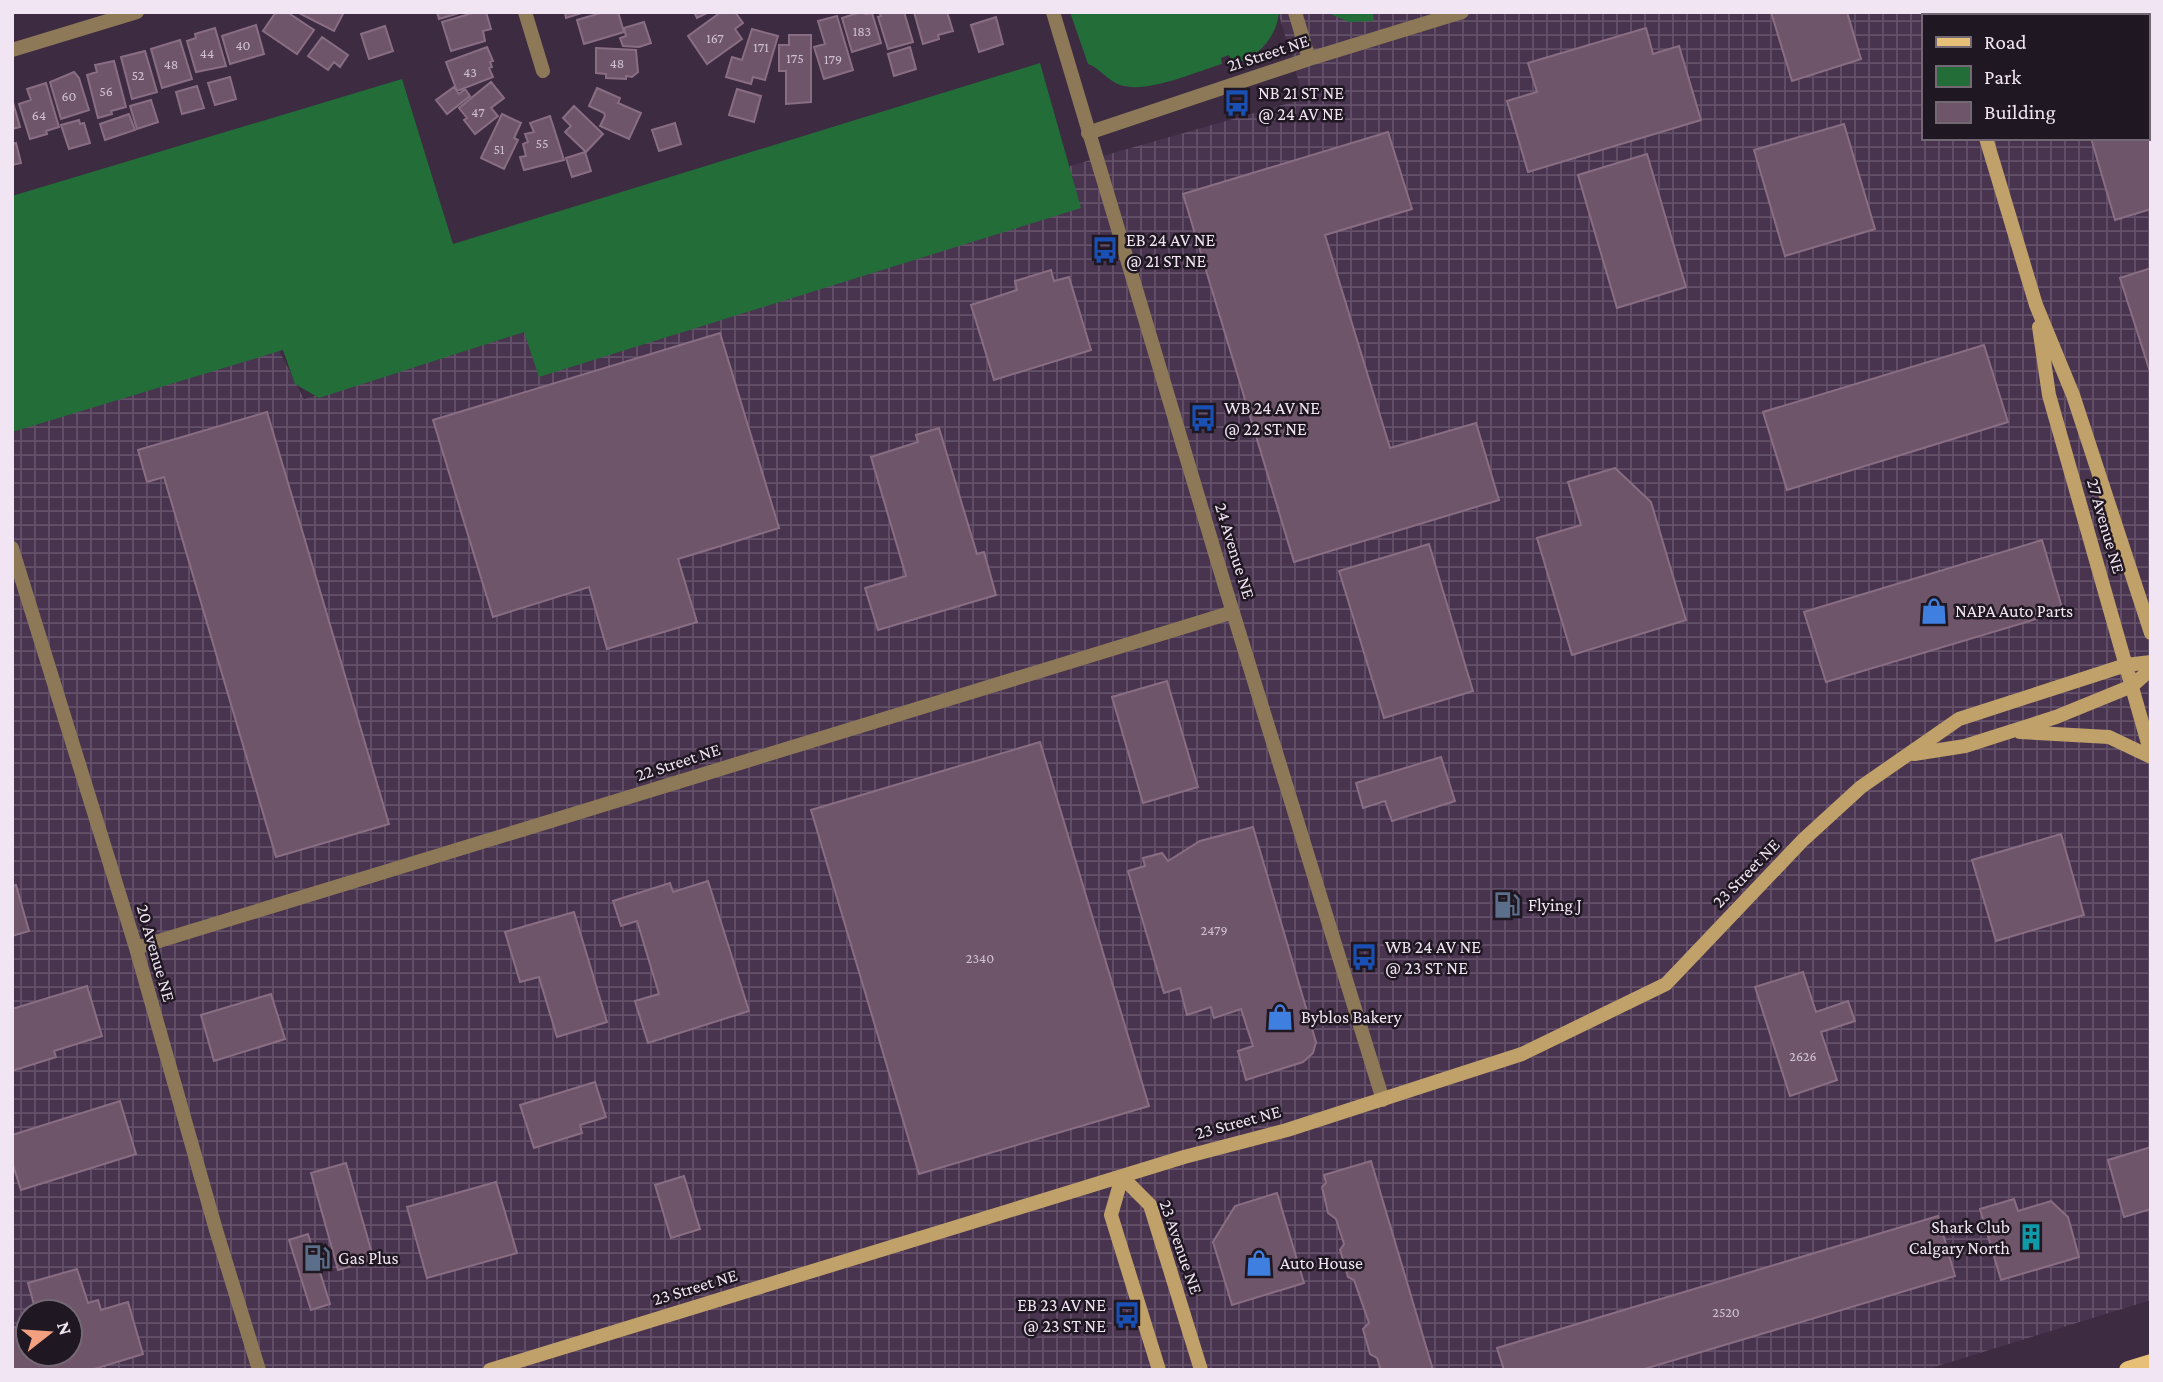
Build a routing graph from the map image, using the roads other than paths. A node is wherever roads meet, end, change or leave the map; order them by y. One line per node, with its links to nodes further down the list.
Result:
1 (137, 12): 6 (street)
2 (525, 12): 8 (street)
3 (1053, 12): 9 (street, 24 Avenue NE)
4 (1295, 12): 7 (street)
5 (1462, 12): 7 (street, 21 Street NE)
6 (12, 50)
7 (1309, 59): 9 (street, 21 Street NE)
8 (543, 71)
9 (1088, 133): 13 (street, 24 Avenue NE)
10 (1987, 140): 11 (street, 27 Avenue NE)
11 (2036, 305): 14 (street, 27 Avenue NE); 16 (street, 27 Avenue NE)
12 (12, 548): 22 (street, 20 Avenue NE)
13 (1233, 612): 22 (street, 22 Street NE); 23 (street, 24 Avenue NE)
14 (2151, 634)
15 (2151, 662): 16 (street, 23 Street NE)
16 (2126, 665): 18 (street, 27 Avenue NE); 20 (street, 23 Street NE)
17 (2151, 669): 18 (street, 23 Street NE)
18 (2132, 686): 19 (street, 23 Street NE); 21 (street, 27 Avenue NE)
19 (2008, 732): 20 (street, 23 Street NE); 21 (street)
20 (1909, 755): 23 (street, 23 Street NE)
21 (2151, 756)
22 (136, 948): 26 (street, 20 Avenue NE)
23 (1382, 1100): 24 (street, 23 Street NE)
24 (1122, 1177): 27 (street, 23 Street NE); 28 (street); 29 (street, 23 Avenue NE)
25 (2151, 1363): 30 (main road)
26 (259, 1370)
27 (490, 1370)
28 (1159, 1370)
29 (1201, 1370)
30 (2128, 1370)

